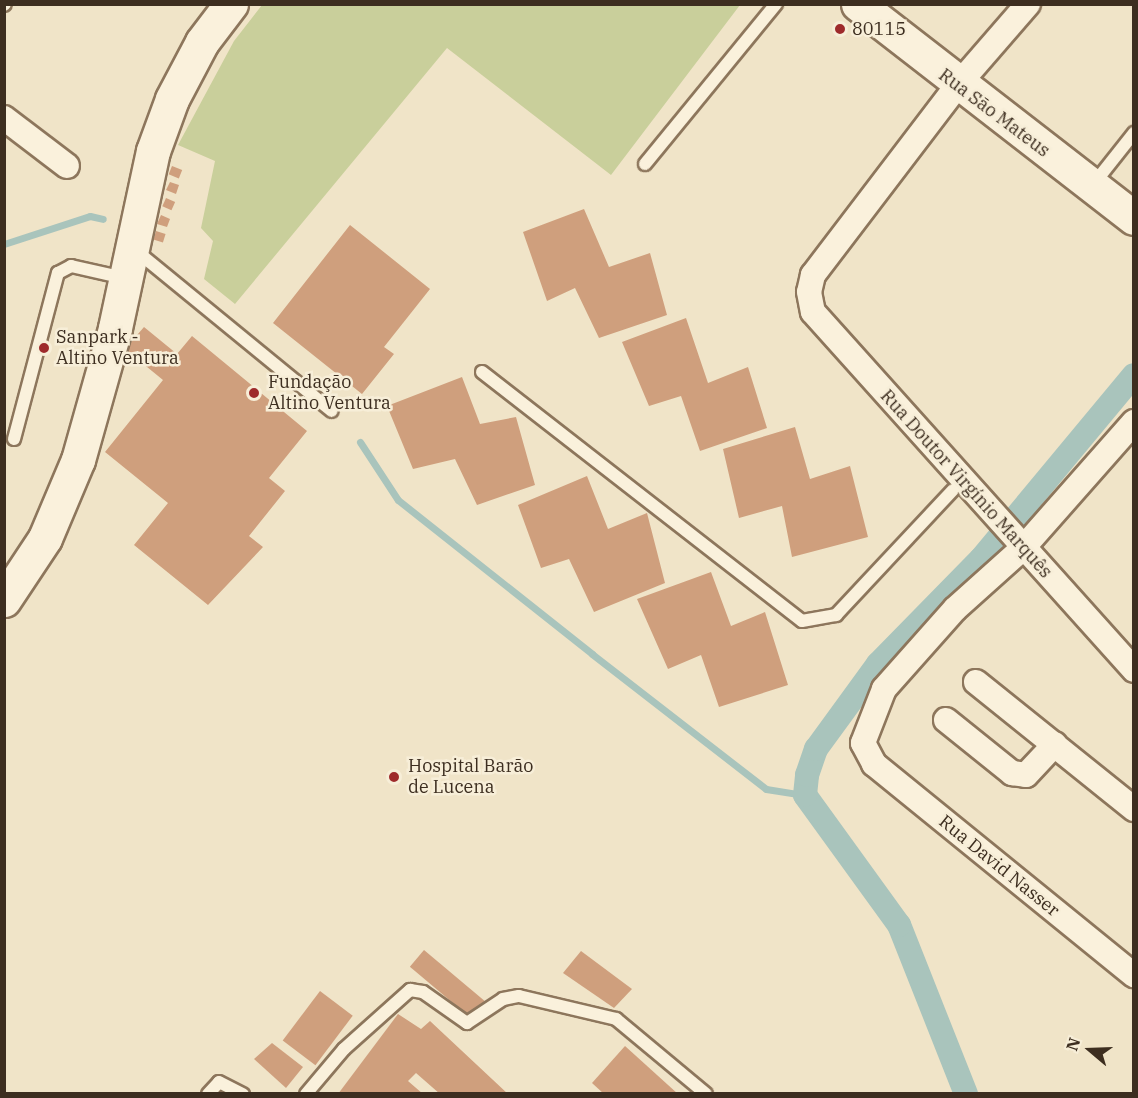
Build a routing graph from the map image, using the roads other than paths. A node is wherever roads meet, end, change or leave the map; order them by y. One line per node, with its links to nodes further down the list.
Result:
1 (231, 4): 12 (main road)
2 (776, 4): 8 (lane)
3 (858, 4): 5 (main road, Rua São Mateus)
4 (1028, 4): 5 (street)
5 (957, 86): 10 (main road, Rua São Mateus); 18 (street, Rua Doutor Virgínio Marquês)
6 (4, 118): 9 (street)
7 (1134, 133): 10 (lane)
8 (645, 164)
9 (67, 166)
10 (1092, 187): 11 (main road, Rua São Mateus)
11 (1134, 218)
12 (132, 247): 13 (main road); 15 (lane)
13 (126, 279): 17 (lane); 20 (main road)
14 (482, 372): 18 (lane)
15 (332, 411)
16 (1134, 422): 19 (street)
17 (14, 439)
18 (958, 484): 19 (street, Rua Doutor Virgínio Marquês)
19 (1019, 543): 21 (street, Rua Doutor Virgínio Marquês); 26 (street, Rua David Nasser)
20 (4, 600)
21 (1134, 670)
22 (976, 682): 24 (street)
23 (946, 720): 24 (street)
24 (1055, 744): 25 (street)
25 (1134, 809)
26 (1134, 975)
27 (208, 1094): 28 (lane)
28 (243, 1094)
29 (306, 1094): 30 (lane)
30 (706, 1094)

